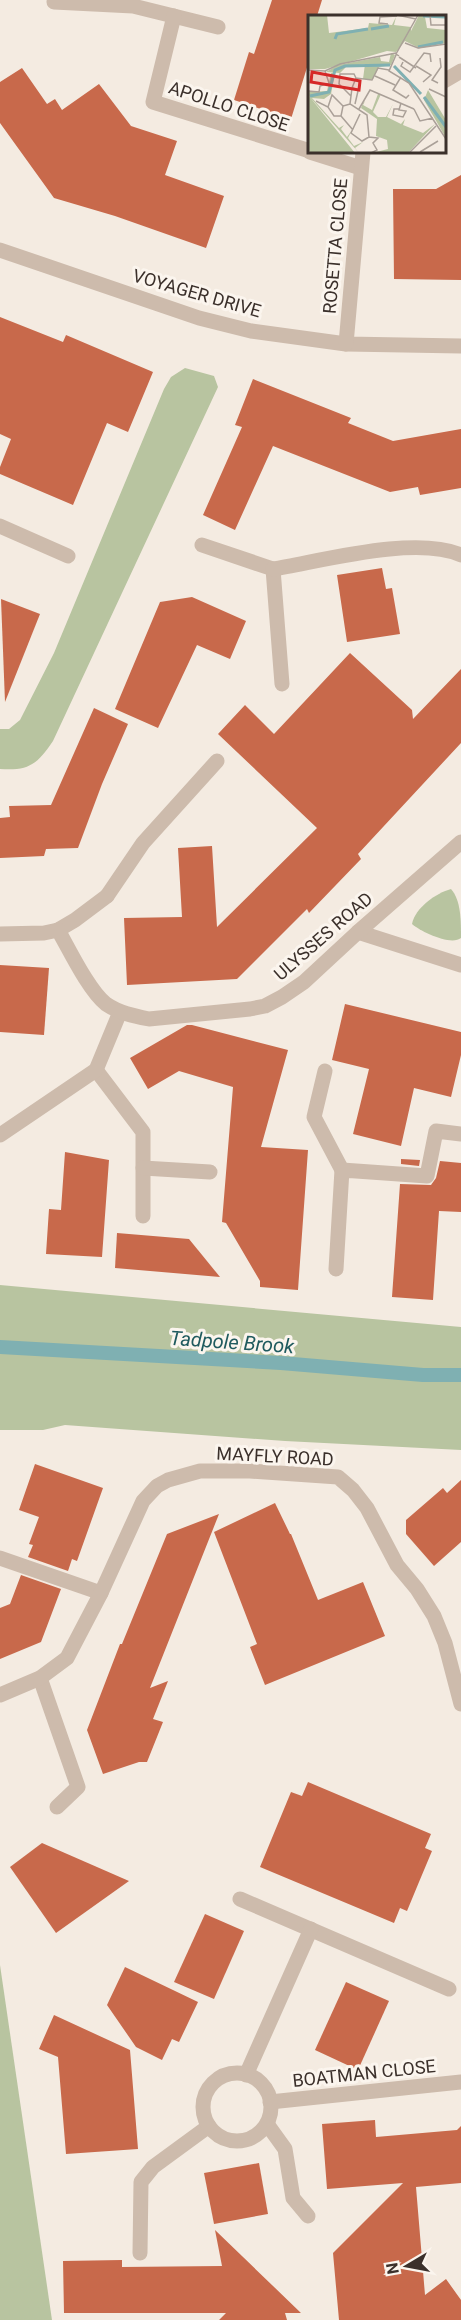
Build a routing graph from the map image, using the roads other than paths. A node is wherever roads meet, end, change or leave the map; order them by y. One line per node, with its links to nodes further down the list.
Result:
1 (54, 2): 2 (street)
2 (174, 16): 3 (street); 6 (street, APOLLO CLOSE)
3 (218, 27)
4 (461, 71): 5 (street)
5 (446, 80)
6 (308, 150)
7 (316, 153): 9 (street, APOLLO CLOSE)
8 (363, 153): 9 (street, ROSETTA CLOSE)
9 (361, 168): 11 (street, ROSETTA CLOSE)
10 (0, 250): 11 (street, VOYAGER DRIVE)
11 (346, 344): 12 (street, VOYAGER DRIVE)
12 (461, 346)
13 (0, 526): 16 (street)
14 (202, 545): 17 (street)
15 (461, 555): 17 (street)
16 (68, 556)
17 (273, 569): 18 (street)
18 (282, 684)
19 (217, 761): 21 (street)
20 (461, 842): 22 (street, ULYSSES ROAD)
21 (58, 930): 23 (street); 25 (street, ULYSSES ROAD)
22 (358, 932): 24 (street); 25 (street, ULYSSES ROAD)
23 (0, 934)
24 (461, 965)
25 (120, 1012): 26 (street)
26 (96, 1070): 29 (street); 30 (street)
27 (325, 1071): 31 (street)
28 (461, 1134): 31 (street)
29 (0, 1136)
30 (143, 1168): 32 (street); 33 (street)
31 (342, 1170): 34 (street)
32 (210, 1172)
33 (143, 1216)
34 (336, 1269)
35 (0, 1557): 36 (street)
36 (101, 1593): 37 (street, MAYFLY ROAD); 38 (street, MAYFLY ROAD)
37 (455, 1654): 40 (street, MAYFLY ROAD)
38 (40, 1678): 39 (street, MAYFLY ROAD); 41 (street)
39 (0, 1695)
40 (461, 1704)
41 (57, 1807)
42 (240, 1899): 43 (street)
43 (311, 1929): 44 (street); 45 (street)
44 (449, 1989)
45 (246, 2075): 47 (street, BOATMAN CLOSE); 49 (street)
46 (461, 2082): 47 (street, BOATMAN CLOSE)
47 (270, 2102): 48 (street, BOATMAN CLOSE)
48 (267, 2124): 49 (street); 50 (street)
49 (209, 2126): 51 (street)
50 (308, 2216)
51 (140, 2253)

